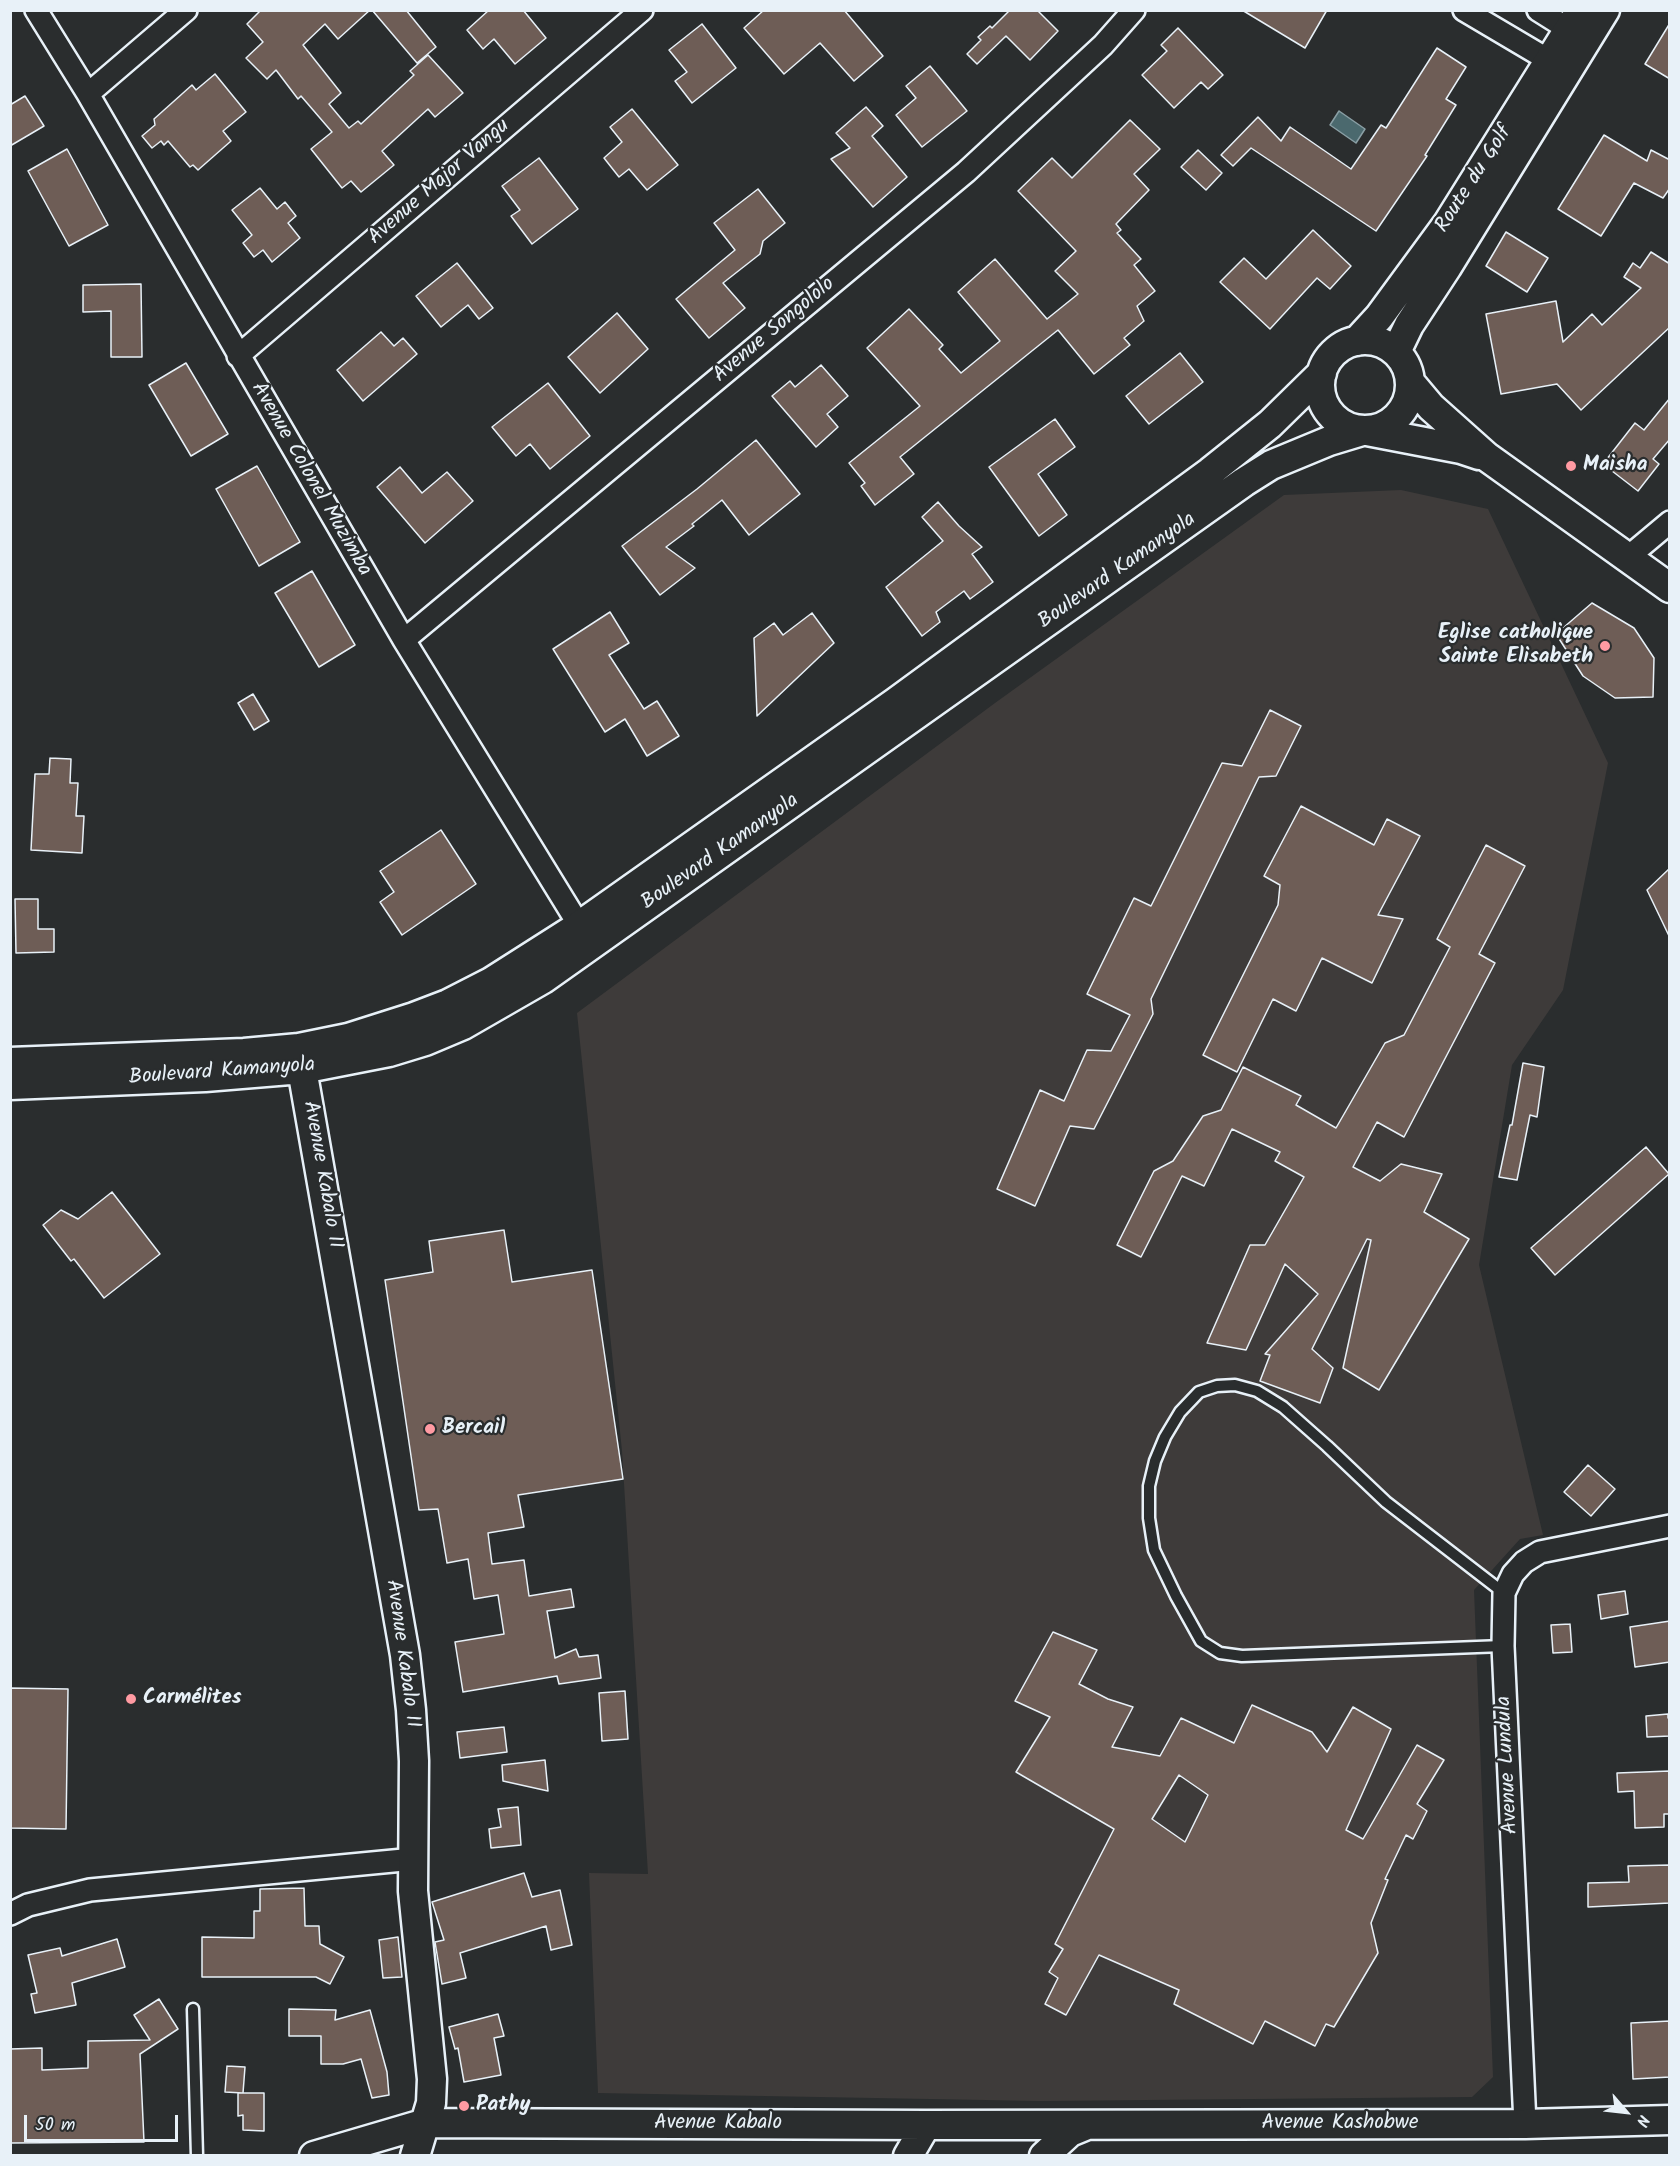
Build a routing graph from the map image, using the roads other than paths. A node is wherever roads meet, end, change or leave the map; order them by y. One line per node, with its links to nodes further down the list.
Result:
1 (36, 10): 10 (street, Avenue Colonel Muzimba)
2 (186, 10): 10 (street)
3 (642, 10): 13 (street, Avenue Major Vangu)
4 (1134, 10): 21 (street, Avenue Songololo)
5 (1464, 10): 9 (street)
6 (1538, 10): 8 (street)
7 (1605, 10): 8 (main road, Route du Golf)
8 (1579, 27): 9 (main road, Route du Golf)
9 (1559, 66): 11 (main road, Route du Golf); 12 (main road)
10 (88, 94): 13 (street, Avenue Colonel Muzimba)
11 (1356, 341): 12 (main road); 14 (main road)
12 (1396, 352): 15 (main road)
13 (238, 356): 21 (street, Avenue Colonel Muzimba)
14 (1322, 373): 16 (main road); 22 (main road, Boulevard Kamanyola)
15 (1410, 382): 16 (main road); 17 (main road)
16 (1364, 431): 17 (main road); 22 (main road, Boulevard Kamanyola)
17 (1486, 457): 19 (main road)
18 (1670, 522): 19 (street)
19 (1627, 558): 20 (main road)
20 (1670, 588)
21 (404, 640): 23 (street, Avenue Colonel Muzimba)
22 (989, 648): 23 (main road, Boulevard Kamanyola)
23 (585, 935): 24 (main road, Boulevard Kamanyola)
24 (301, 1058): 25 (main road, Boulevard Kamanyola); 26 (main road, Boulevard Kamanyola); 30 (main road, Avenue Kabalo II)
25 (10, 1062)
26 (10, 1085)
27 (1670, 1526): 28 (street, Avenue Lundula)
28 (1504, 1593): 29 (street, Avenue Lundula); 29 (lane)
29 (1503, 1646): 36 (street, Avenue Lundula)
30 (414, 1858): 31 (street); 34 (main road, Avenue Kabalo II)
31 (10, 1914)
32 (193, 2009): 39 (lane)
33 (1670, 2120): 36 (main road, Avenue Kashobwe)
34 (426, 2122): 37 (main road, Avenue Kabalo); 40 (main road, Avenue Kabalo); 41 (main road, Avenue Kabalo II)
35 (1010, 2124): 37 (main road, Avenue Kabalo); 38 (main road, Avenue Kashobwe); 43 (main road)
36 (1525, 2124): 38 (main road, Avenue Kashobwe)
37 (926, 2125): 42 (main road)
38 (1087, 2125): 44 (main road)
39 (197, 2156)
40 (314, 2156)
41 (415, 2156)
42 (908, 2156)
43 (1027, 2156)
44 (1044, 2156)

